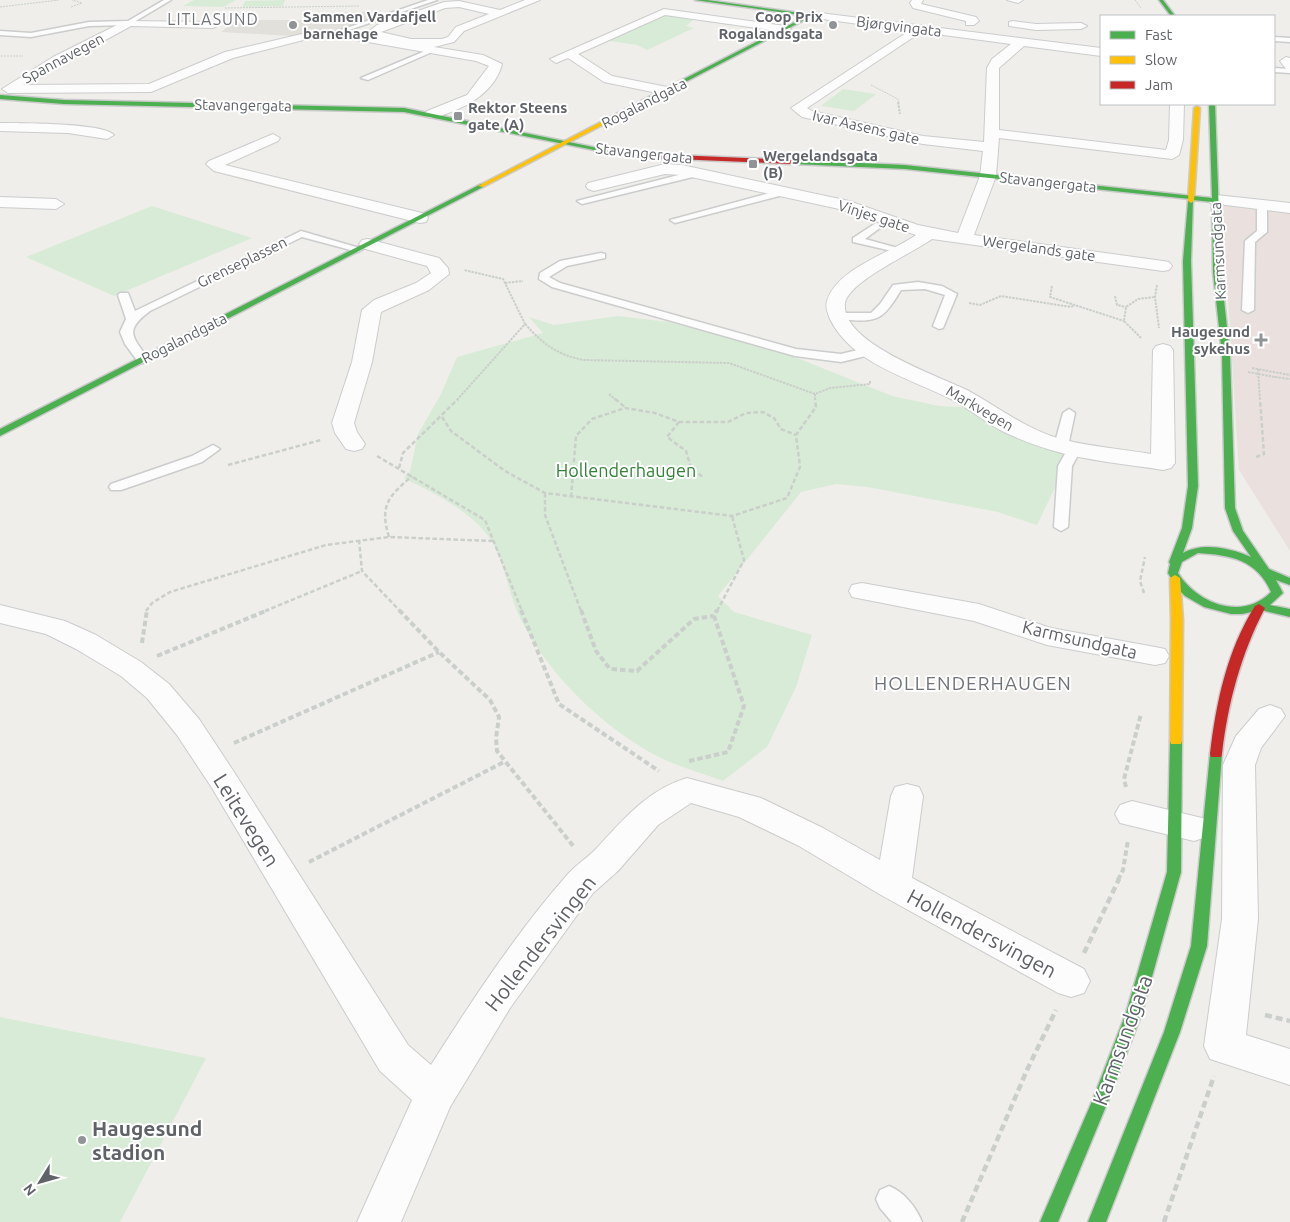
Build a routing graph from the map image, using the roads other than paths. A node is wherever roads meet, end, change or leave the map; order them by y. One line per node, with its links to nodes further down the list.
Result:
1 (168, 0): 15 (lane, Spannavegen)
2 (434, 0): 23 (lane)
3 (536, 0): 11 (street)
4 (697, 0): 12 (main road, Bjørgvingata)
5 (918, 0): 22 (street)
6 (1012, 0): 7 (street)
7 (1018, 0)
8 (1151, 0): 13 (main road)
9 (1161, 0): 14 (main road)
10 (827, 8): 12 (street, Rogalandgata)
11 (500, 13): 11 (street)
12 (812, 15): 19 (street, Bjørgvingata); 20 (main road, Rogalandgata)
13 (1162, 15)
14 (1173, 15)
15 (129, 23): 17 (street, Spannavegen); 21 (lane); 39 (street, Spannavegen)
16 (1004, 23): 18 (street)
17 (213, 25)
18 (1081, 26)
19 (919, 29): 22 (street, Bjørgvingata); 47 (street, Ivar Aasens gate)
20 (785, 30): 31 (street); 38 (main road, Rogalandgata)
21 (0, 33)
22 (956, 33): 26 (street, Bjørgvingata)
23 (336, 34): 28 (street); 29 (street)
24 (1275, 39): 25 (lane)
25 (1290, 40)
26 (1021, 42): 30 (street, Bjørgvingata); 47 (street, Wergelands gate)
27 (224, 44): 28 (street)
28 (259, 47): 36 (street)
29 (430, 51): 35 (lane); 43 (street)
30 (1100, 52)
31 (570, 54): 32 (street); 38 (street)
32 (556, 59)
33 (1289, 66): 34 (lane)
34 (1275, 70)
35 (365, 78)
36 (159, 85): 37 (street); 39 (street)
37 (188, 87)
38 (668, 91): 48 (main road, Rogalandgata)
39 (3, 94): 43 (main road, Stavangergata)
40 (1177, 105): 47 (street)
41 (1197, 105): 53 (main road, Karmsundgata)
42 (1212, 105): 54 (main road, Karmsundgata)
43 (432, 114): 48 (main road, Stavangergata)
44 (0, 127): 45 (street)
45 (107, 135)
46 (272, 138): 60 (street)
47 (992, 140): 50 (street, Wergelands gate)
48 (568, 142): 50 (main road, Stavangergata); 60 (main road, Rogalandgata)
49 (698, 173): 51 (street, Vinjes gate); 52 (street, Vinjes gate); 55 (lane, Vinjes gate)
50 (988, 176): 53 (main road, Stavangergata); 64 (street, Wergelands gate)
51 (594, 186)
52 (784, 192): 61 (lane, Vinjes gate); 63 (street, Vinjes gate)
53 (1192, 197): 54 (main road, Stavangergata); 84 (main road, Karmsundgata)
54 (1216, 200): 58 (street, Stavangergata); 85 (main road, Karmsundgata)
55 (582, 201)
56 (0, 202): 57 (street)
57 (56, 204)
58 (1262, 205): 59 (street, Stavangergata); 70 (lane)
59 (1290, 208)
60 (420, 218): 65 (main road, Rogalandgata)
61 (675, 220)
62 (879, 225): 66 (lane)
63 (929, 233): 64 (street, Vinjes gate); 66 (street)
64 (964, 238): 68 (street, Wergelands gate)
65 (363, 247): 72 (lane, Grenseplassen); 76 (main road, Rogalandgata); 79 (street)
66 (901, 252): 71 (street)
67 (601, 256): 75 (lane)
68 (1163, 266)
69 (124, 295): 72 (lane)
70 (1248, 310)
71 (838, 316): 73 (lane); 75 (street, Markvegen)
72 (132, 319): 76 (lane)
73 (939, 326)
74 (1155, 345): 80 (street, Markvegen)
75 (870, 351): 80 (street, Markvegen)
76 (143, 360): 78 (main road, Rogalandgata)
77 (1069, 414): 80 (lane)
78 (0, 433)
79 (350, 439)
80 (1068, 447): 83 (lane)
81 (212, 449): 82 (lane)
82 (116, 487)
83 (1061, 527)
84 (1174, 562): 85 (main road); 86 (main road, Karmsundgata)
85 (1266, 570): 87 (main road); 89 (main road, Karmsundgata)
86 (1174, 578): 89 (main road); 96 (main road, Karmsundgata)
87 (1290, 582)
88 (862, 591): 92 (street, Karmsundgata)
89 (1260, 608): 90 (main road); 97 (main road)
90 (1290, 613)
91 (0, 614): 101 (street, Leitevegen)
92 (1155, 656)
93 (1270, 716): 100 (street)
94 (907, 796): 98 (street, Hollendersvingen)
95 (1132, 814): 96 (street)
96 (1176, 823): 97 (street); 105 (main road, Karmsundgata)
97 (1210, 832): 106 (main road)
98 (893, 885): 99 (street, Hollendersvingen); 101 (street, Hollendersvingen)
99 (1071, 980)
100 (1290, 1067)
101 (435, 1095): 103 (street, Hollendersvingen)
102 (889, 1199): 104 (lane)
103 (379, 1222)
104 (909, 1222)
105 (1049, 1222)
106 (1097, 1222)

